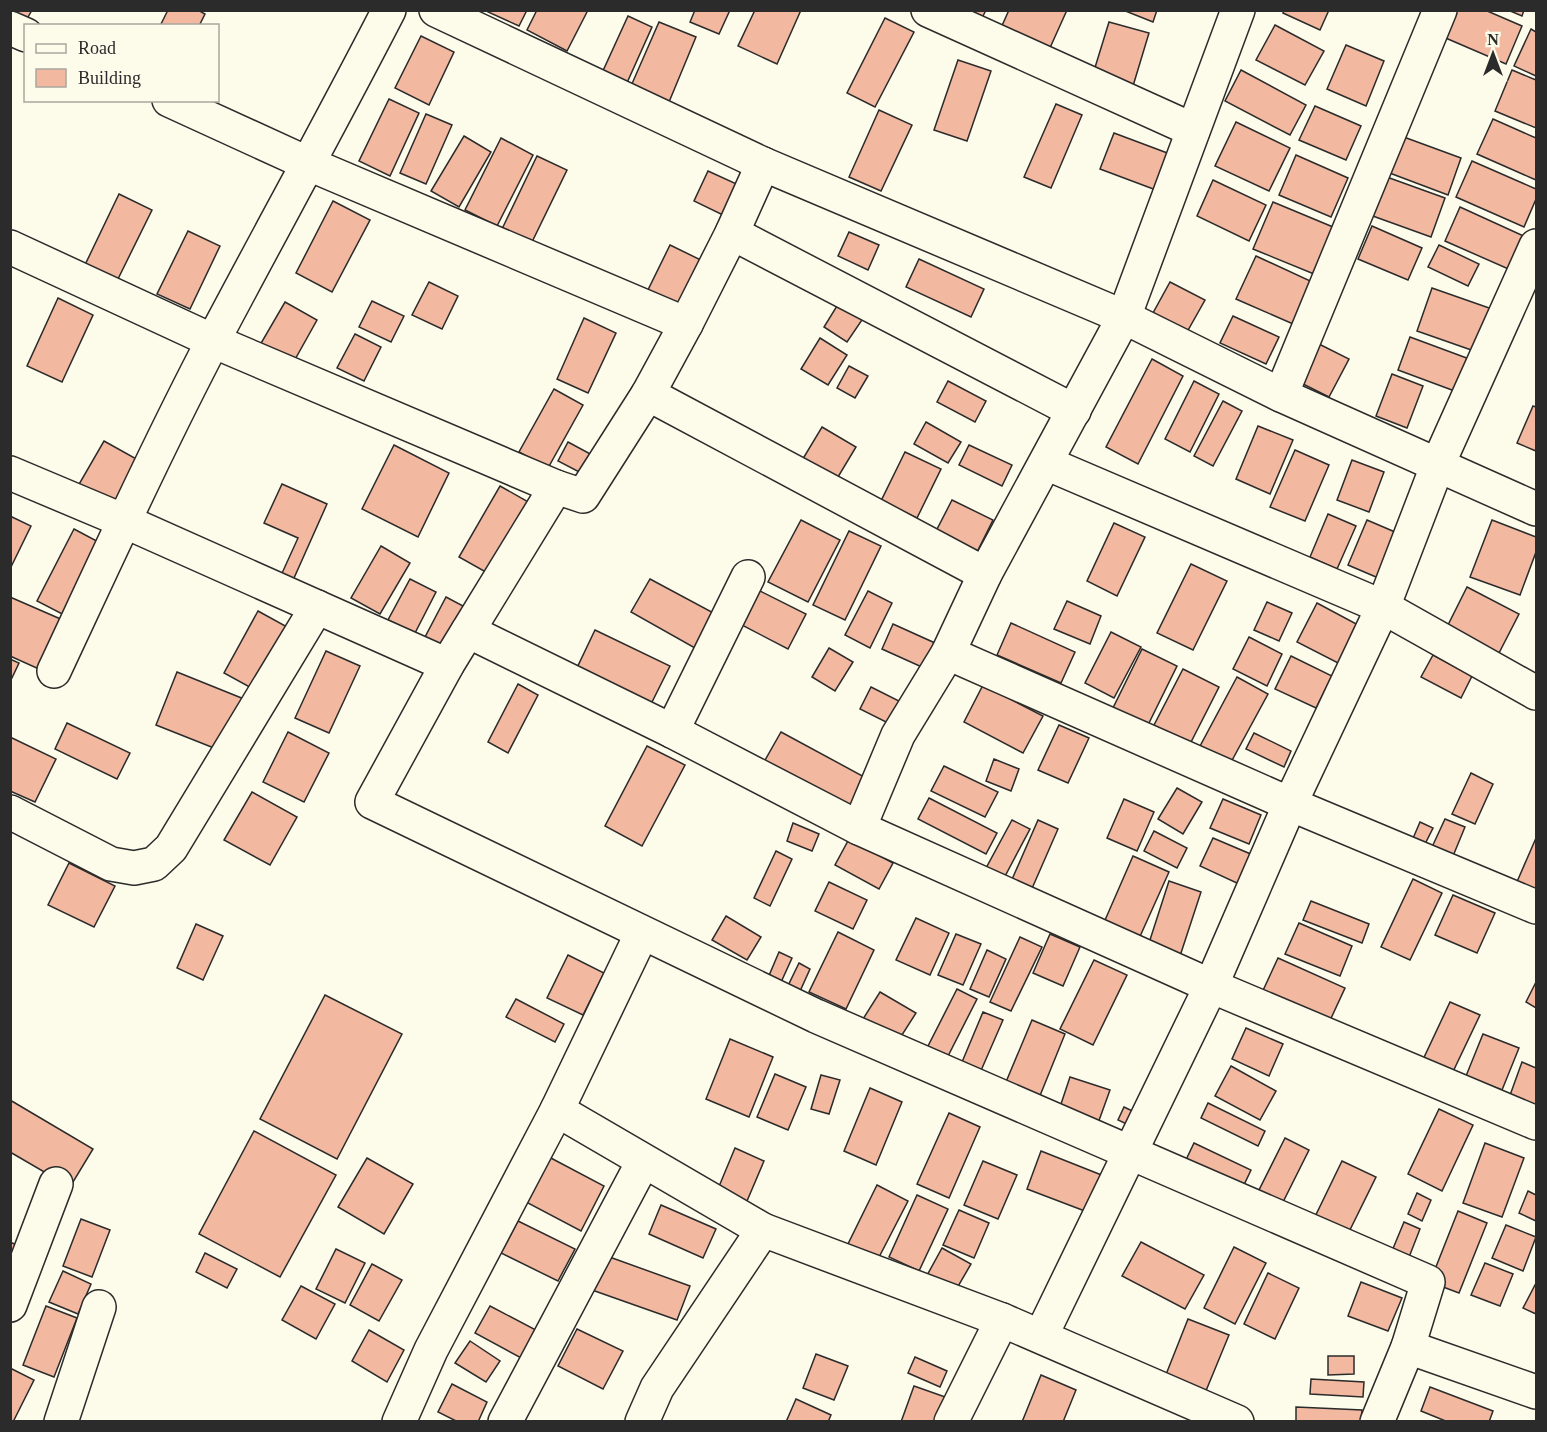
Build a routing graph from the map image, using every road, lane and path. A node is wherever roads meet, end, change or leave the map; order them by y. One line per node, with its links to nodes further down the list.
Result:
1 (389, 10): 10 (street)
2 (436, 10): 11 (street)
3 (928, 10): 9 (street)
4 (1239, 10): 9 (street)
5 (1440, 10): 19 (street)
6 (10, 28): 7 (street)
7 (24, 34)
8 (173, 102): 10 (street)
9 (1193, 130): 15 (street)
10 (309, 164): 16 (street); 17 (street)
11 (763, 164): 12 (street); 15 (street)
12 (732, 233): 16 (street); 20 (street)
13 (1536, 246): 22 (street)
14 (10, 247): 17 (street)
15 (1124, 317): 19 (street); 20 (street)
16 (686, 324): 18 (street)
17 (213, 341): 24 (street); 26 (street)
18 (648, 394): 24 (street); 27 (street)
19 (1281, 395): 22 (street)
20 (1074, 411): 21 (street)
21 (1046, 463): 27 (street); 30 (street)
22 (1438, 464): 25 (street); 30 (street)
23 (10, 472): 26 (street)
24 (556, 487): 31 (street)
25 (1536, 509)
26 (124, 521): 29 (street); 34 (street)
27 (985, 574): 32 (street)
28 (748, 577): 36 (street)
29 (317, 607): 33 (street); 38 (street)
30 (1383, 607): 35 (street); 37 (street)
31 (468, 631): 33 (street); 36 (street)
32 (948, 653): 37 (street); 39 (street)
33 (447, 664): 41 (street)
34 (54, 671)
35 (1536, 693)
36 (672, 731): 39 (street)
37 (1290, 804): 40 (street); 42 (street)
38 (10, 812)
39 (859, 828): 42 (street)
40 (1536, 907)
41 (642, 933): 43 (street); 45 (street)
42 (1211, 986): 44 (street); 45 (street)
43 (556, 1110): 46 (street); 56 (street)
44 (1536, 1123)
45 (1130, 1152): 52 (street); 53 (street)
46 (643, 1162): 48 (street); 57 (street)
47 (56, 1184): 49 (street)
48 (763, 1230): 51 (street); 58 (street)
49 (10, 1305)
50 (99, 1307): 55 (street)
51 (1002, 1320): 52 (street); 59 (street)
52 (1041, 1336): 60 (street)
53 (1408, 1347): 54 (street); 61 (street)
54 (1534, 1383)
55 (61, 1422)
56 (399, 1422)
57 (505, 1422)
58 (642, 1422)
59 (951, 1422)
60 (1237, 1422)
61 (1377, 1422)

